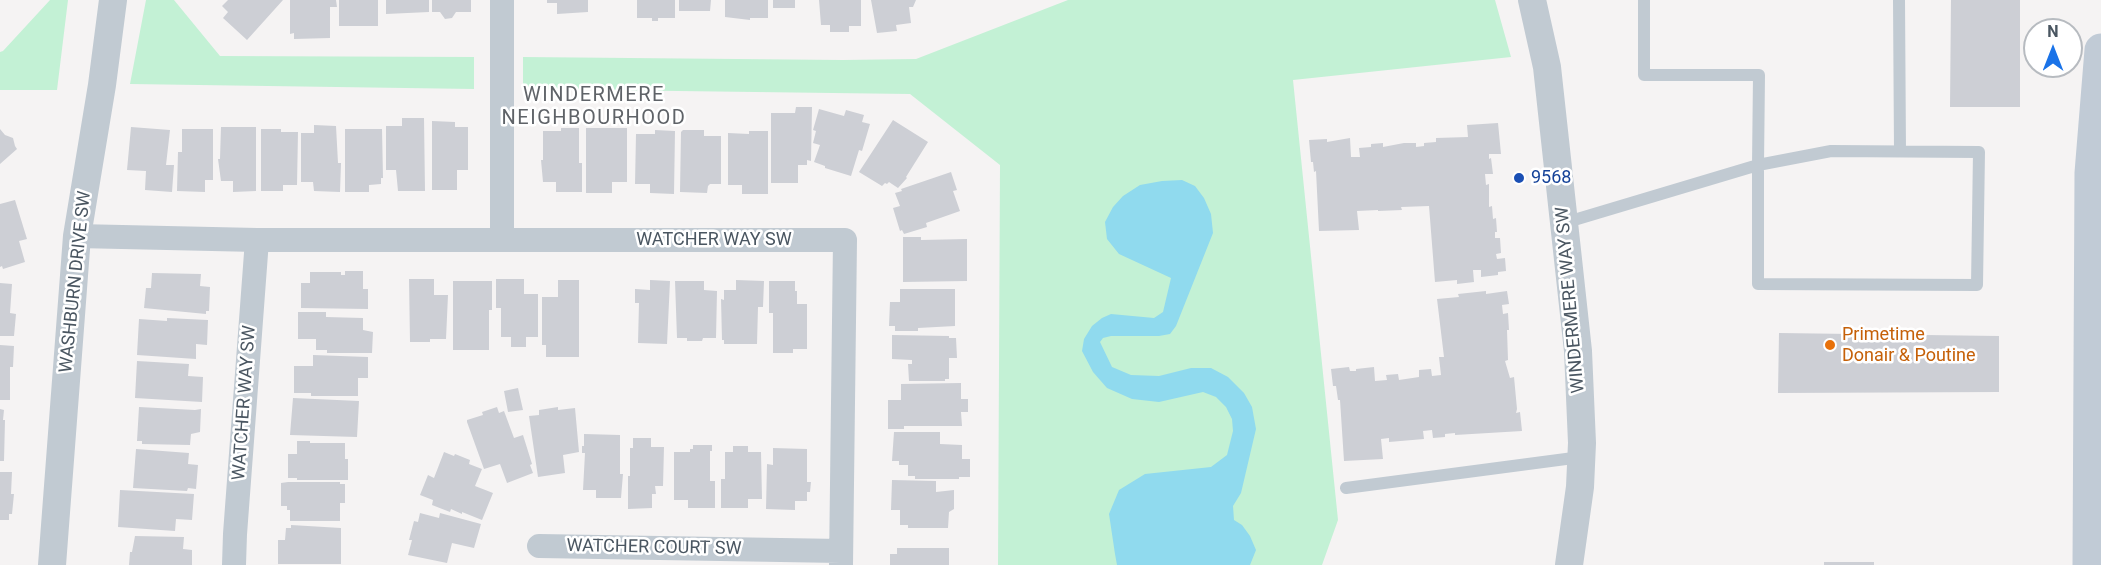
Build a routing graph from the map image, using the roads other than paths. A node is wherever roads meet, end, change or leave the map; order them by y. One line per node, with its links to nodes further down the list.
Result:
1 (113, 0): 10 (street, WASHBURN DRIVE SW)
2 (502, 0): 12 (street)
3 (1532, 0): 9 (street, WINDERMERE WAY SW)
4 (1644, 0): 8 (lane)
5 (1899, 0): 7 (lane)
6 (2101, 50): 21 (main road)
7 (1900, 151): 8 (lane); 8 (lane)
8 (1758, 165): 9 (lane)
9 (1564, 223): 13 (street, WINDERMERE WAY SW)
10 (77, 236): 11 (street, WATCHER WAY SW); 18 (street, WASHBURN DRIVE SW)
11 (257, 240): 12 (street, WATCHER WAY SW); 19 (street, WATCHER WAY SW)
12 (502, 240): 16 (street, WATCHER WAY SW)
13 (1581, 457): 14 (lane); 20 (street, WINDERMERE WAY SW)
14 (1346, 488)
15 (539, 546): 16 (street, WATCHER COURT SW)
16 (841, 558)
17 (34, 565): 18 (street)
18 (52, 565)
19 (234, 565)
20 (1569, 565)
21 (2088, 565)

